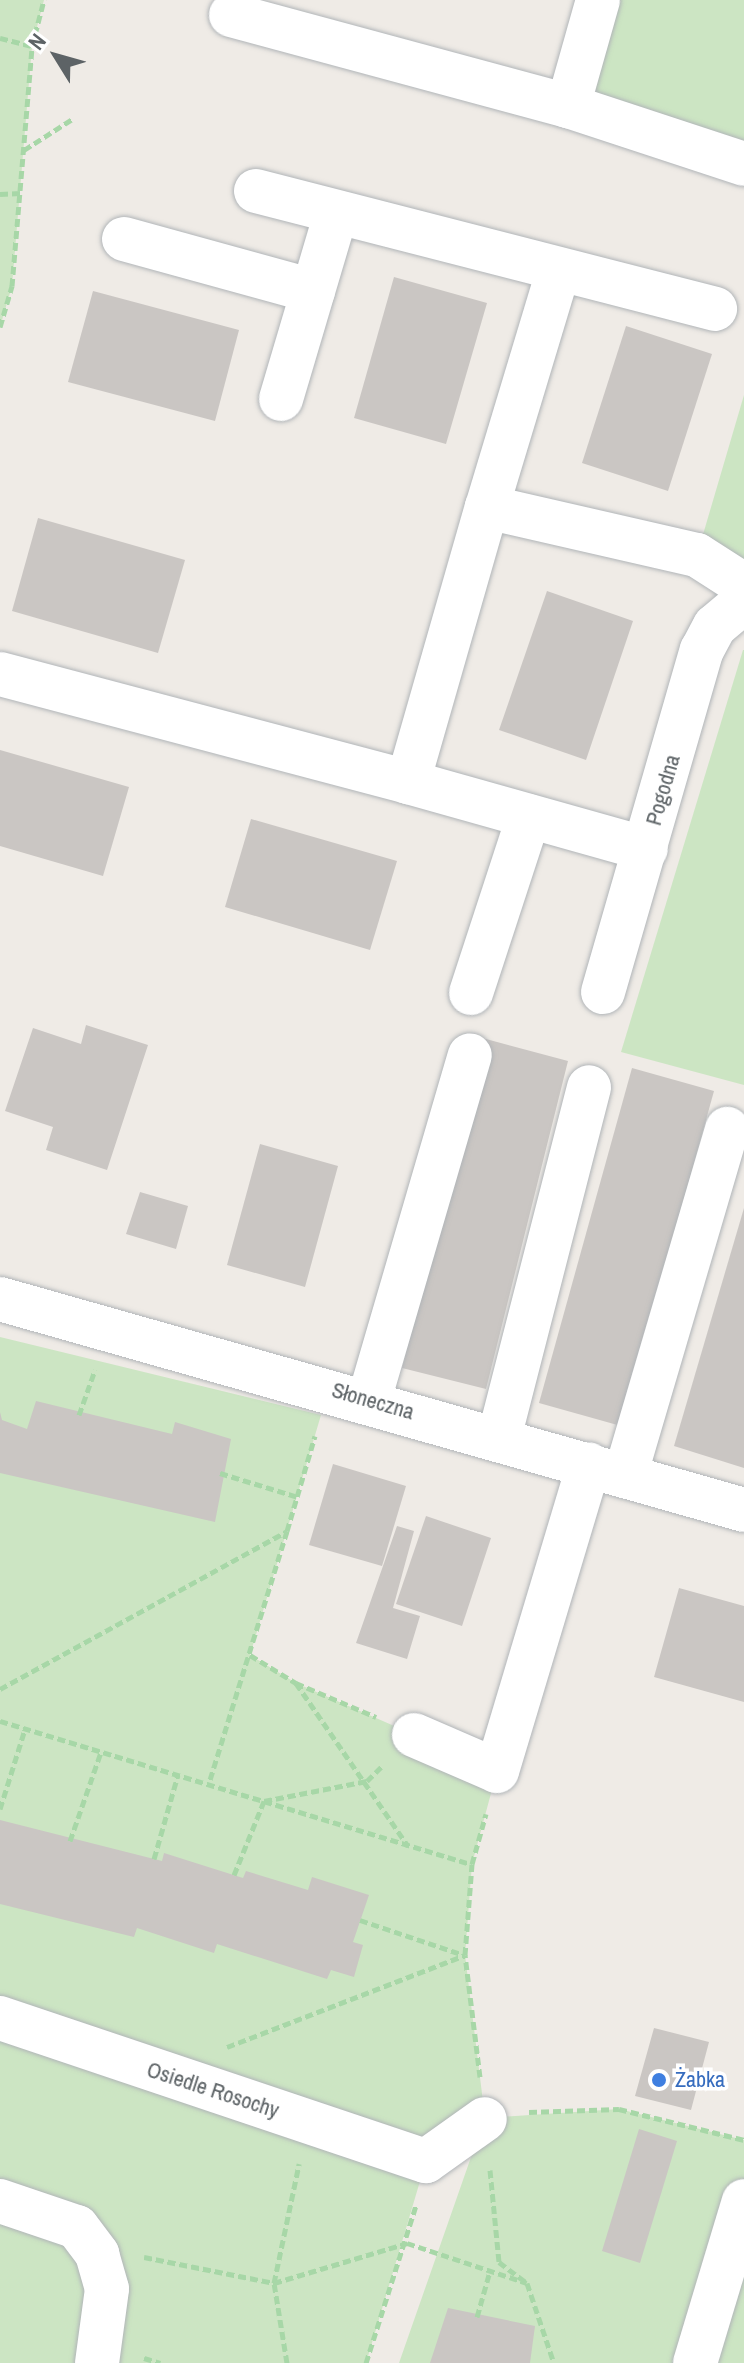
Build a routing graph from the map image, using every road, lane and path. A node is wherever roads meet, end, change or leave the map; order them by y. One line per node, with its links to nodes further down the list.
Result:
1 (44, 0): 5 (path)
2 (598, 0): 6 (street)
3 (231, 15): 6 (street)
4 (0, 38): 5 (path)
5 (32, 46): 8 (path)
6 (568, 106): 9 (street)
7 (74, 118): 8 (path)
8 (24, 151): 11 (path)
9 (744, 164)
10 (256, 191): 13 (street)
11 (21, 193): 12 (path); 18 (path)
12 (0, 194)
13 (336, 213): 15 (street); 16 (street)
14 (124, 239): 16 (street)
15 (558, 272): 17 (street); 20 (street)
16 (313, 291): 19 (street)
17 (715, 309)
18 (0, 327)
19 (281, 399)
20 (487, 507): 21 (street); 24 (street)
21 (744, 585)
22 (744, 602): 26 (street, Pogodna)
23 (0, 674): 24 (street)
24 (408, 782): 25 (street)
25 (529, 816): 26 (street); 28 (street)
26 (646, 849): 27 (street, Pogodna)
27 (603, 992)
28 (471, 993)
29 (470, 1055): 34 (street)
30 (589, 1087): 37 (street)
31 (727, 1129): 38 (street)
32 (0, 1299): 34 (street, Słoneczna)
33 (98, 1363): 35 (path)
34 (369, 1400): 37 (street, Słoneczna)
35 (79, 1415)
36 (317, 1429): 40 (path)
37 (499, 1438): 38 (street, Słoneczna)
38 (607, 1470): 41 (street, Słoneczna); 50 (street)
39 (220, 1473): 40 (path)
40 (298, 1497): 42 (path)
41 (744, 1510)
42 (287, 1531): 43 (path); 45 (path)
43 (250, 1655): 44 (path); 52 (path)
44 (296, 1683): 48 (path); 53 (path)
45 (0, 1689)
46 (0, 1721): 47 (path)
47 (25, 1729): 49 (path); 55 (path)
48 (414, 1735): 50 (street); 53 (path)
49 (101, 1752): 51 (path); 56 (path)
50 (497, 1771): 59 (path)
51 (178, 1775): 52 (path); 58 (path)
52 (210, 1780): 54 (path)
53 (367, 1781): 54 (path); 57 (path)
54 (264, 1801): 57 (path); 60 (path)
55 (0, 1809)
56 (70, 1841)
57 (409, 1847): 59 (path)
58 (154, 1859)
59 (472, 1864): 62 (path)
60 (234, 1875)
61 (360, 1920): 62 (path)
62 (465, 1955): 64 (path); 65 (path)
63 (0, 2018): 64 (street, Osiedle Rosochy)
64 (159, 2073): 66 (street, Osiedle Rosochy)
65 (485, 2119): 67 (path); 68 (street); 75 (path)
66 (308, 2122): 68 (street, Osiedle Rosochy); 74 (path)
67 (744, 2140)
68 (426, 2161): 71 (path)
69 (0, 2201): 72 (street)
70 (744, 2201): 81 (street)
71 (407, 2243): 73 (path); 74 (path); 79 (path)
72 (97, 2254): 74 (path); 77 (street)
73 (490, 2271): 75 (path); 76 (path)
74 (274, 2283): 78 (path)
75 (527, 2283): 80 (path)
76 (477, 2317)
77 (97, 2363)
78 (287, 2363)
79 (366, 2363)
80 (554, 2363)
81 (695, 2363)

